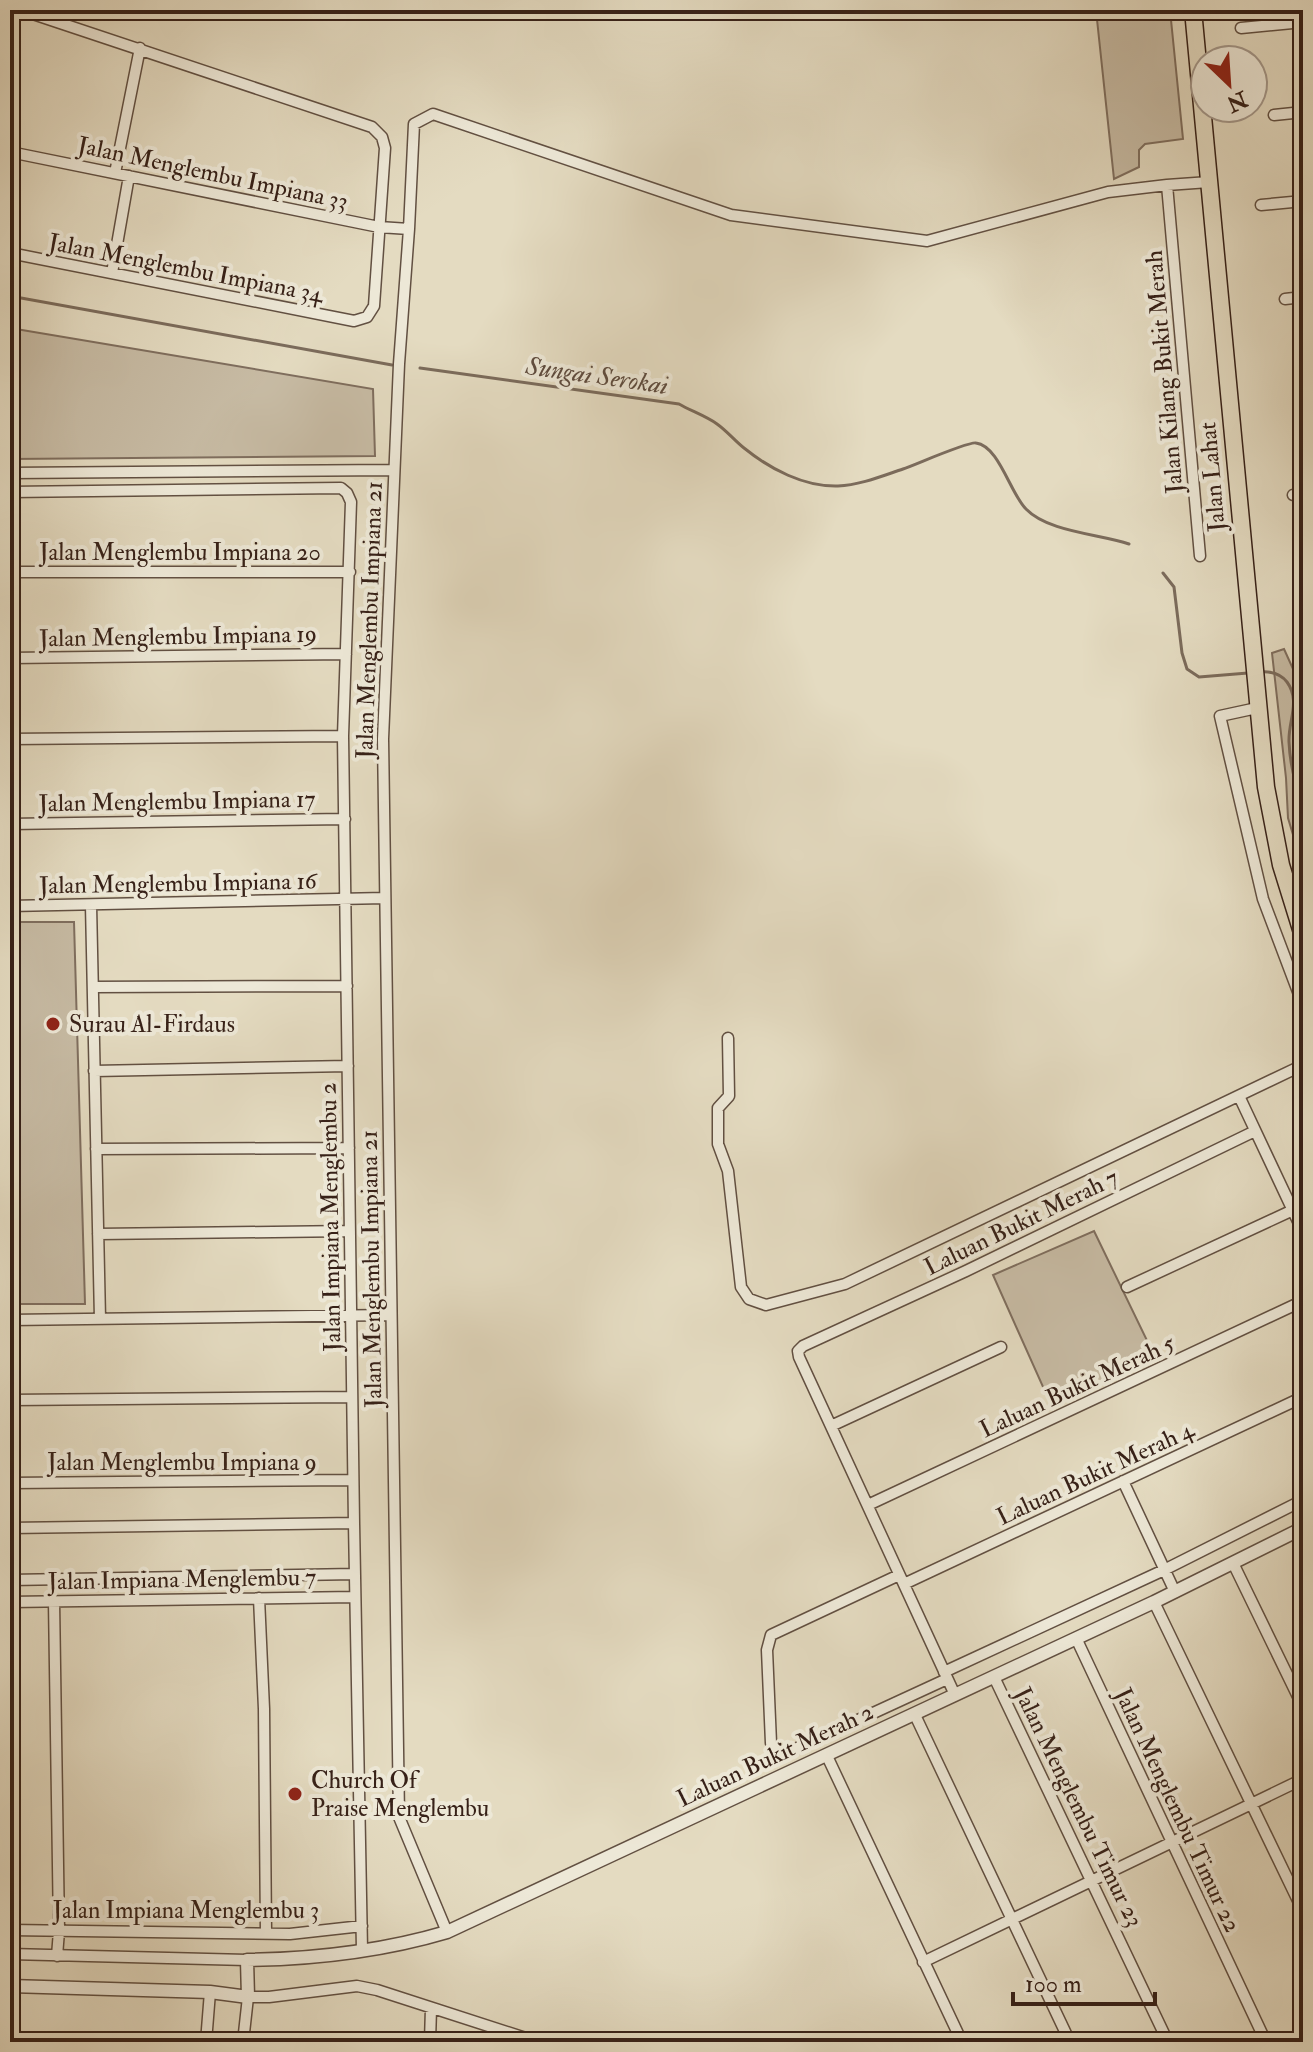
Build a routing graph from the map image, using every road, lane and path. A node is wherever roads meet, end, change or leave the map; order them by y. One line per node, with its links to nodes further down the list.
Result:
1 (21, 10): 5 (street)
2 (1193, 10): 11 (main road, Jalan Lahat)
3 (1303, 22): 4 (street)
4 (1241, 28)
5 (140, 48): 9 (street); 15 (street)
6 (1303, 112): 7 (street)
7 (1274, 115)
8 (10, 152): 9 (street, Jalan Menglembu Impiana 33)
9 (115, 173): 10 (street, Jalan Menglembu Impiana 33)
10 (129, 176): 15 (street, Jalan Menglembu Impiana 33); 18 (street)
11 (1209, 182): 12 (street, Jalan Menglembu Impiana 21); 30 (main road, Jalan Lahat)
12 (1167, 185): 16 (street, Jalan Menglembu Impiana 21); 25 (street, Jalan Kilang Bukit Merah)
13 (1303, 201): 14 (street)
14 (1261, 205)
15 (379, 227): 16 (street, Jalan Menglembu Impiana 33); 18 (street, Jalan Menglembu Impiana 34)
16 (409, 229): 21 (street, Jalan Menglembu Impiana 21)
17 (10, 253): 18 (street, Jalan Menglembu Impiana 34)
18 (112, 273)
19 (1303, 297): 20 (street)
20 (1285, 299)
21 (394, 470): 22 (street); 35 (street, Jalan Menglembu Impiana 21)
22 (10, 473)
23 (341, 488): 24 (street, Jalan Menglembu Impiana 21); 27 (street, Jalan Impiana Menglembu 2)
24 (10, 492)
25 (1200, 556)
26 (10, 572): 27 (street, Jalan Menglembu Impiana 20)
27 (350, 572): 28 (street, Jalan Impiana Menglembu 2)
28 (346, 654): 29 (street, Jalan Menglembu Impiana 19); 31 (street, Jalan Impiana Menglembu 2)
29 (10, 658)
30 (1257, 708): 39 (main road, Jalan Lahat); 42 (street)
31 (343, 736): 32 (street); 33 (street, Jalan Impiana Menglembu 2)
32 (10, 739)
33 (345, 819): 34 (street, Jalan Menglembu Impiana 17); 36 (street, Jalan Impiana Menglembu 2)
34 (10, 824)
35 (385, 898): 36 (street, Jalan Menglembu Impiana 16); 58 (street, Jalan Menglembu Impiana 21)
36 (346, 899): 37 (street, Jalan Menglembu Impiana 16); 40 (street, Jalan Impiana Menglembu 2)
37 (91, 905): 38 (street, Jalan Menglembu Impiana 16); 41 (street)
38 (10, 906)
39 (1303, 936)
40 (347, 986): 41 (street); 45 (street, Jalan Impiana Menglembu 2)
41 (93, 987): 46 (street)
42 (1303, 1005)
43 (728, 1038): 47 (street)
44 (1303, 1065): 47 (street)
45 (348, 1066): 46 (street); 49 (street, Jalan Impiana Menglembu 2)
46 (94, 1071): 50 (street)
47 (1239, 1096): 48 (street)
48 (1255, 1131): 51 (street); 65 (street, Laluan Bukit Merah 7)
49 (349, 1148): 50 (street); 52 (street, Jalan Impiana Menglembu 2)
50 (96, 1149): 54 (street)
51 (1293, 1210): 53 (street); 55 (street)
52 (350, 1231): 54 (street); 57 (street, Jalan Impiana Menglembu 2)
53 (1303, 1232)
54 (98, 1234): 59 (street)
55 (1127, 1287)
56 (1303, 1301): 70 (street, Laluan Bukit Merah 5)
57 (351, 1315): 58 (street); 59 (street); 62 (street, Jalan Impiana Menglembu 2)
58 (391, 1315): 101 (street, Jalan Menglembu Impiana 21)
59 (100, 1319): 60 (street)
60 (10, 1320)
61 (1001, 1347): 65 (street)
62 (352, 1397): 64 (street); 66 (street, Jalan Impiana Menglembu 2)
63 (1303, 1397): 67 (street, Laluan Bukit Merah 4)
64 (10, 1400)
65 (831, 1426): 70 (street)
66 (353, 1480): 68 (street, Jalan Menglembu Impiana 9); 71 (street, Jalan Impiana Menglembu 2)
67 (1123, 1481): 75 (street); 77 (street, Laluan Bukit Merah 4)
68 (10, 1483)
69 (1303, 1500): 75 (street, Laluan Bukit Merah 2)
70 (868, 1505): 77 (street)
71 (354, 1523): 72 (street); 76 (street, Jalan Impiana Menglembu 2)
72 (10, 1528)
73 (1303, 1528): 74 (street, Laluan Bukit Merah 2)
74 (1233, 1563): 79 (street, Laluan Bukit Merah 2); 89 (street)
75 (1164, 1570): 79 (street); 86 (street, Laluan Bukit Merah 2)
76 (355, 1574): 78 (street); 80 (street, Jalan Impiana Menglembu 2)
77 (902, 1579): 86 (street); 86 (street, Laluan Bukit Merah 2)
78 (10, 1580)
79 (1175, 1592): 84 (street, Laluan Bukit Merah 2)
80 (355, 1597): 81 (street, Jalan Impiana Menglembu 7); 98 (street, Jalan Impiana Menglembu 2)
81 (259, 1598): 82 (street, Jalan Impiana Menglembu 7); 102 (street)
82 (54, 1601): 83 (street, Jalan Impiana Menglembu 7); 100 (street)
83 (10, 1602)
84 (1154, 1602): 85 (street, Laluan Bukit Merah 2); 93 (street)
85 (1076, 1638): 87 (street, Laluan Bukit Merah 2); 94 (street, Jalan Menglembu Timur 22)
86 (946, 1675): 88 (street)
87 (994, 1677): 88 (street, Laluan Bukit Merah 2); 95 (street, Jalan Menglembu Timur 23)
88 (955, 1695): 90 (street, Laluan Bukit Merah 2)
89 (1303, 1707)
90 (915, 1715): 91 (street, Laluan Bukit Merah 2); 97 (street)
91 (827, 1756): 101 (street, Laluan Bukit Merah 2); 107 (street)
92 (1303, 1779): 93 (street)
93 (1251, 1804): 94 (street); 96 (street)
94 (1172, 1843): 95 (street); 119 (street, Jalan Menglembu Timur 22)
95 (1092, 1880): 97 (street); 118 (street, Jalan Menglembu Timur 23)
96 (1303, 1911)
97 (1013, 1920): 107 (street); 117 (street)
98 (362, 1926): 102 (street, Jalan Impiana Menglembu 3); 103 (street, Jalan Impiana Menglembu 2)
99 (10, 1930): 100 (street, Jalan Impiana Menglembu 3)
100 (59, 1931): 102 (street, Jalan Impiana Menglembu 3); 105 (street)
101 (447, 1932): 103 (street, Laluan Bukit Merah 2)
102 (266, 1933)
103 (362, 1950): 106 (street, Laluan Bukit Merah 2)
104 (10, 1954): 105 (street)
105 (57, 1956): 106 (street)
106 (247, 1960): 110 (street)
107 (923, 1962): 116 (street)
108 (10, 1986): 109 (street)
109 (210, 1992): 110 (street); 112 (street)
110 (248, 1997): 111 (street); 113 (street)
111 (431, 2008): 114 (street); 115 (street)
112 (206, 2042)
113 (243, 2042)
114 (430, 2042)
115 (538, 2042)
116 (962, 2042)
117 (1070, 2042)
118 (1168, 2042)
119 (1266, 2042)

